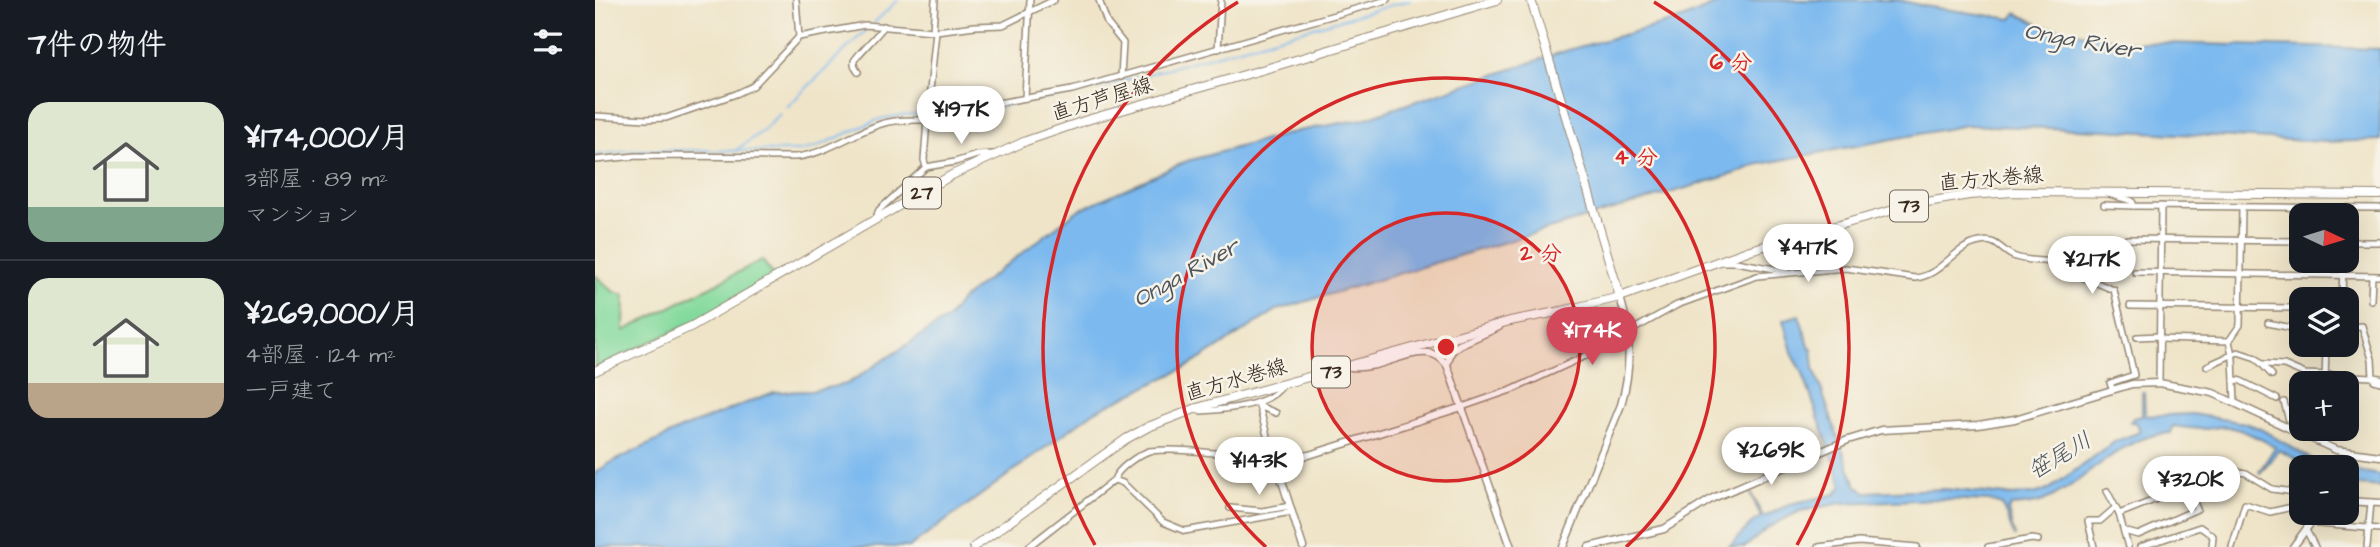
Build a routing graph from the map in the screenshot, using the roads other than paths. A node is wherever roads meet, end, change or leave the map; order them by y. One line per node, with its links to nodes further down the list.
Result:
1 (796, 0): 13 (street)
2 (935, 0): 12 (street)
3 (1030, 0): 10 (street)
4 (1054, 0): 10 (street)
5 (1099, 0): 16 (street)
6 (1221, 0): 14 (street)
7 (1387, 0): 14 (street)
8 (1497, 0): 21 (main road, 直方芦屋線 / 27)
9 (1531, 0): 50 (main road)
10 (1029, 14): 12 (street); 17 (street)
11 (884, 26): 12 (street); 13 (street); 15 (street)
12 (934, 31): 18 (street)
13 (799, 37): 19 (street)
14 (1218, 49): 16 (street)
15 (858, 72)
16 (1121, 76): 17 (street)
17 (1025, 99): 18 (street)
18 (928, 110): 20 (street)
19 (595, 116)
20 (927, 120): 22 (street); 23 (street)
21 (997, 154): 23 (street); 33 (main road, 直方芦屋線 / 27)
22 (595, 160)
23 (926, 167): 33 (street)
24 (2106, 192): 25 (main road, 直方水巻線 / 73); 27 (street); 40 (main road, 直方水巻線 / 73)
25 (2380, 195)
26 (2104, 205): 27 (street)
27 (2134, 206): 28 (street)
28 (2161, 206): 29 (street); 35 (street)
29 (2242, 208): 31 (street); 36 (street)
30 (2380, 208): 32 (street)
31 (2289, 210)
32 (2359, 210)
33 (875, 220): 70 (main road, 直方芦屋線 / 27)
34 (2127, 239): 35 (street)
35 (2161, 240): 36 (street); 43 (street)
36 (2241, 241): 37 (street); 45 (street)
37 (2289, 241)
38 (2359, 242): 39 (street)
39 (2380, 242)
40 (1719, 262): 41 (street); 50 (main road, 直方水巻線 / 73)
41 (1789, 272): 60 (street); 78 (street)
42 (2135, 272): 43 (street)
43 (2160, 273): 45 (street); 53 (street)
44 (2342, 273): 46 (street)
45 (2241, 274): 46 (street); 54 (street)
46 (2342, 276): 47 (street); 49 (street)
47 (2372, 276): 48 (street); 51 (street)
48 (2380, 276)
49 (2342, 287)
50 (1619, 294): 56 (main road, 直方水巻線 / 73); 113 (street)
51 (2371, 300)
52 (2130, 306): 53 (street)
53 (2160, 307): 54 (street); 63 (street)
54 (2241, 307): 55 (street); 64 (street)
55 (2289, 308)
56 (1510, 321): 67 (street); 69 (main road, 直方水巻線 / 73)
57 (2268, 323): 59 (street)
58 (2359, 326): 74 (street)
59 (2289, 327)
60 (1636, 328)
61 (2137, 337): 63 (street)
62 (1620, 338): 83 (street)
63 (2159, 338): 64 (street); 76 (street)
64 (2229, 341): 65 (street)
65 (2232, 353): 66 (street); 68 (street); 75 (street)
66 (2264, 364): 71 (street); 72 (street)
67 (1447, 365): 69 (street); 83 (street)
68 (2207, 366)
69 (1348, 367): 77 (main road, 直方水巻線 / 73)
70 (595, 371)
71 (2298, 371)
72 (2272, 375)
73 (2359, 377): 74 (street)
74 (2378, 379)
75 (2234, 381): 79 (street); 80 (street)
76 (2159, 383): 78 (street); 80 (street)
77 (1283, 384): 82 (street); 84 (main road, 直方水巻線 / 73)
78 (2112, 388): 107 (street)
79 (2277, 399)
80 (2235, 402): 86 (street)
81 (2284, 402): 86 (street)
82 (1259, 404): 84 (street); 85 (street); 89 (street)
83 (1462, 407): 89 (street); 112 (street)
84 (1197, 408): 109 (main road, 直方水巻線 / 73)
85 (1276, 413)
86 (2288, 428): 87 (street)
87 (2321, 443): 88 (street)
88 (2380, 456)
89 (1275, 459): 91 (street); 99 (street)
90 (2232, 471): 93 (street)
91 (1115, 480): 99 (street); 110 (street)
92 (2107, 491): 100 (street)
93 (2289, 491)
94 (2359, 502): 95 (street)
95 (2371, 502): 96 (street); 103 (street)
96 (2380, 503)
97 (1230, 508): 99 (street)
98 (2289, 508): 123 (street)
99 (1291, 509): 111 (street)
100 (2117, 511): 106 (street); 106 (street); 119 (street)
101 (2309, 525): 105 (street)
102 (2331, 525): 103 (street)
103 (2369, 528): 104 (street); 126 (street)
104 (2380, 529)
105 (2306, 530): 124 (street); 125 (street)
106 (2123, 531): 120 (street)
107 (1622, 539): 114 (street); 115 (street)
108 (2038, 540): 118 (street)
109 (974, 547)
110 (1028, 547)
111 (1303, 547)
112 (1511, 547)
113 (1563, 547)
114 (1589, 547)
115 (1625, 547)
116 (1818, 547): 117 (street)
117 (1917, 547)
118 (1988, 547)
119 (2094, 547)
120 (2128, 547)
121 (2140, 547): 122 (street)
122 (2212, 547)
123 (2232, 547)
124 (2293, 547)
125 (2315, 547)
126 (2367, 547)

